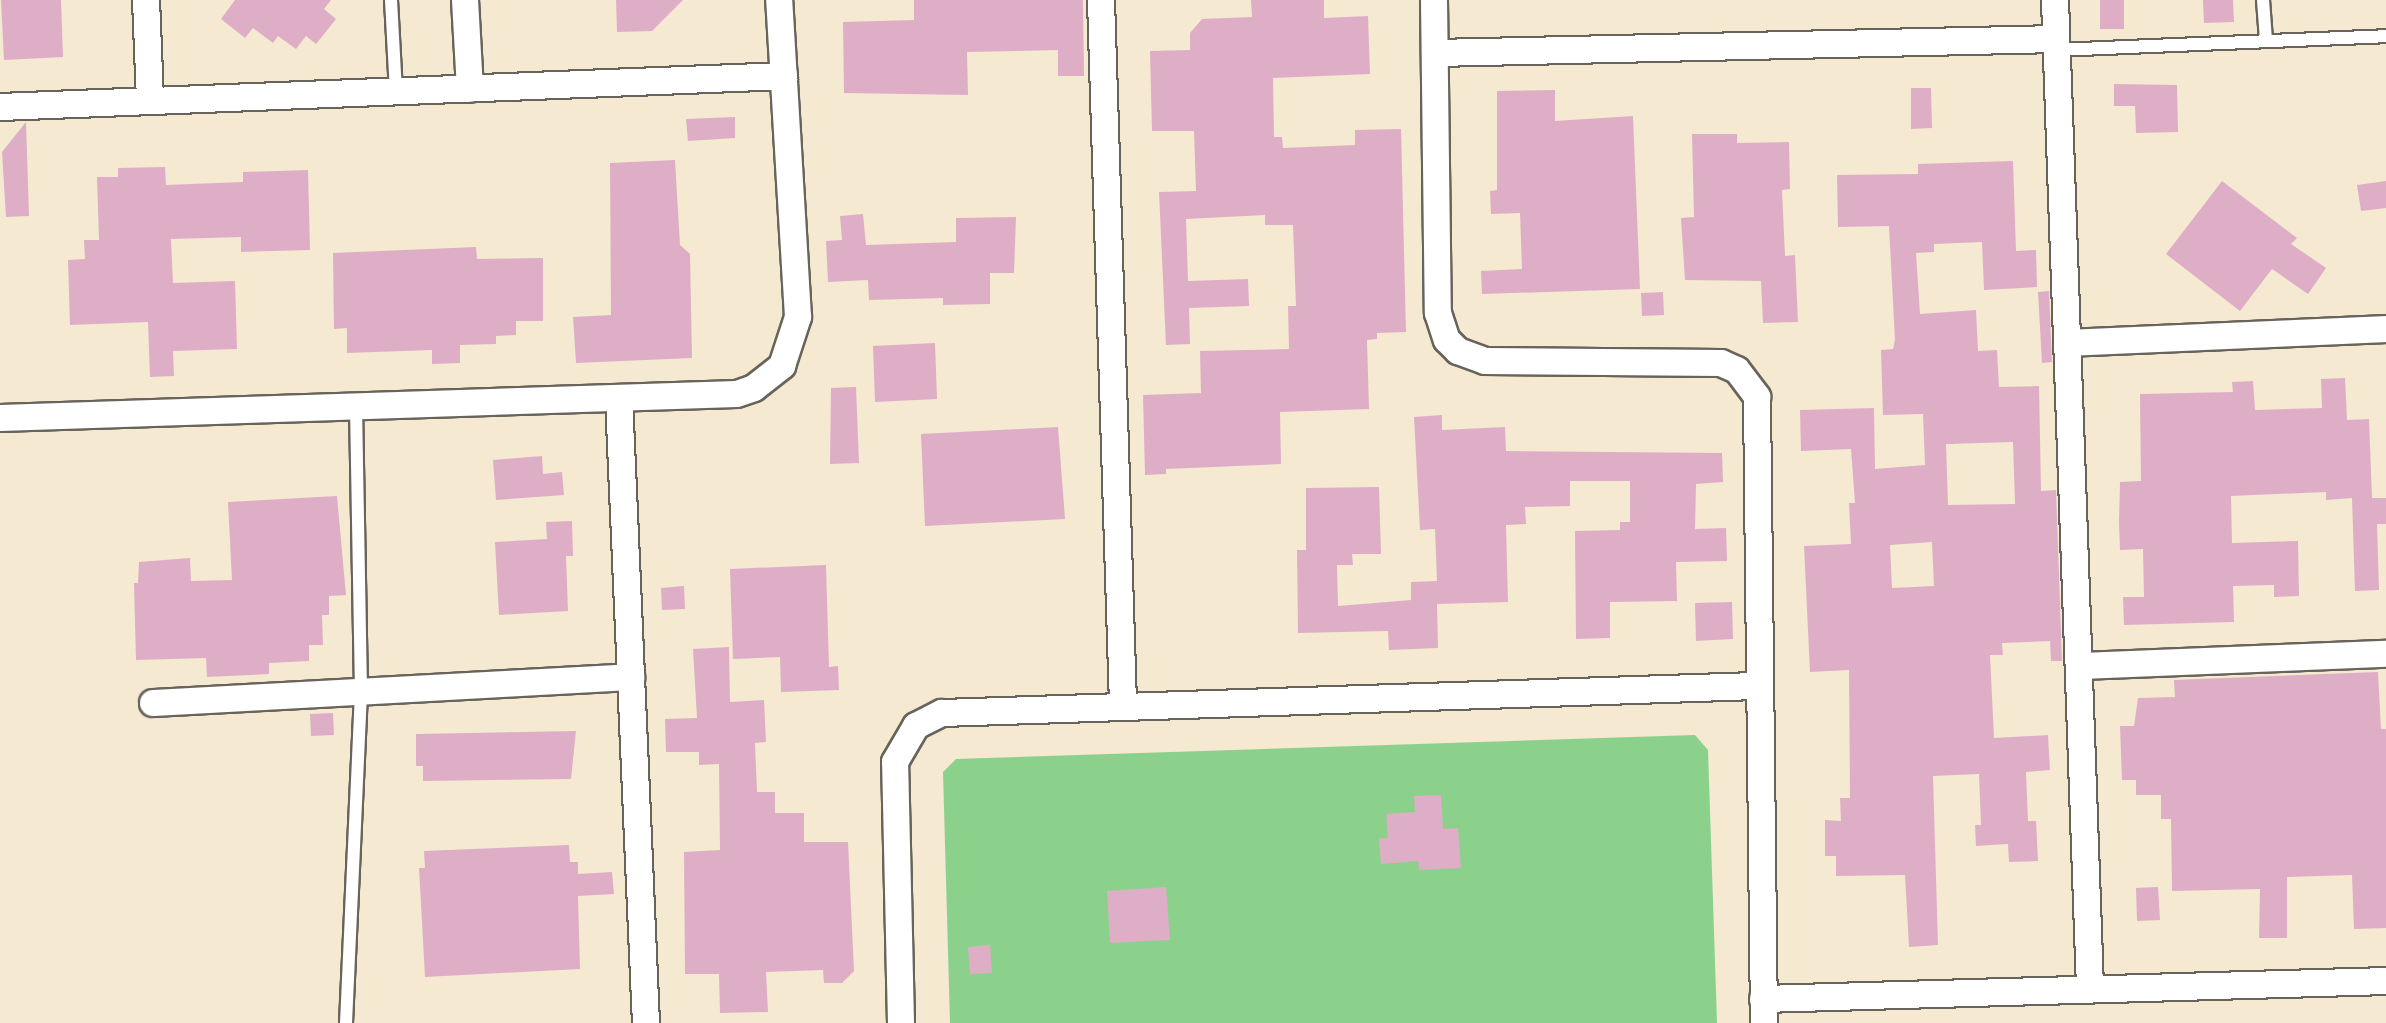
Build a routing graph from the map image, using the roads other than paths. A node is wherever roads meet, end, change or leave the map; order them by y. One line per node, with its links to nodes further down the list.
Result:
1 (146, 0): 16 (street)
2 (391, 0): 15 (lane)
3 (465, 0): 14 (street)
4 (779, 0): 13 (street)
5 (1101, 0): 29 (street)
6 (1434, 0): 12 (street)
7 (2055, 0): 11 (street)
8 (2263, 0): 10 (lane)
9 (2386, 36): 10 (lane)
10 (2266, 40): 11 (lane)
11 (2056, 45): 12 (street); 19 (street)
12 (1436, 53): 26 (street)
13 (784, 76): 14 (street); 20 (street)
14 (470, 89): 15 (street)
15 (396, 91): 16 (street)
16 (150, 101): 17 (street)
17 (0, 107)
18 (2386, 329): 19 (street)
19 (2068, 343): 24 (street)
20 (619, 398): 21 (street); 25 (street)
21 (356, 406): 22 (street); 27 (lane)
22 (0, 418)
23 (2386, 654): 24 (street)
24 (2082, 666): 31 (street)
25 (631, 677): 27 (street); 34 (street)
26 (1758, 686): 29 (street); 32 (street)
27 (361, 692): 28 (street); 33 (lane)
28 (153, 703)
29 (1123, 705): 35 (street)
30 (2386, 981): 31 (street)
31 (2090, 989): 32 (street)
32 (1764, 1011)
33 (346, 1023)
34 (646, 1023)
35 (901, 1023)

